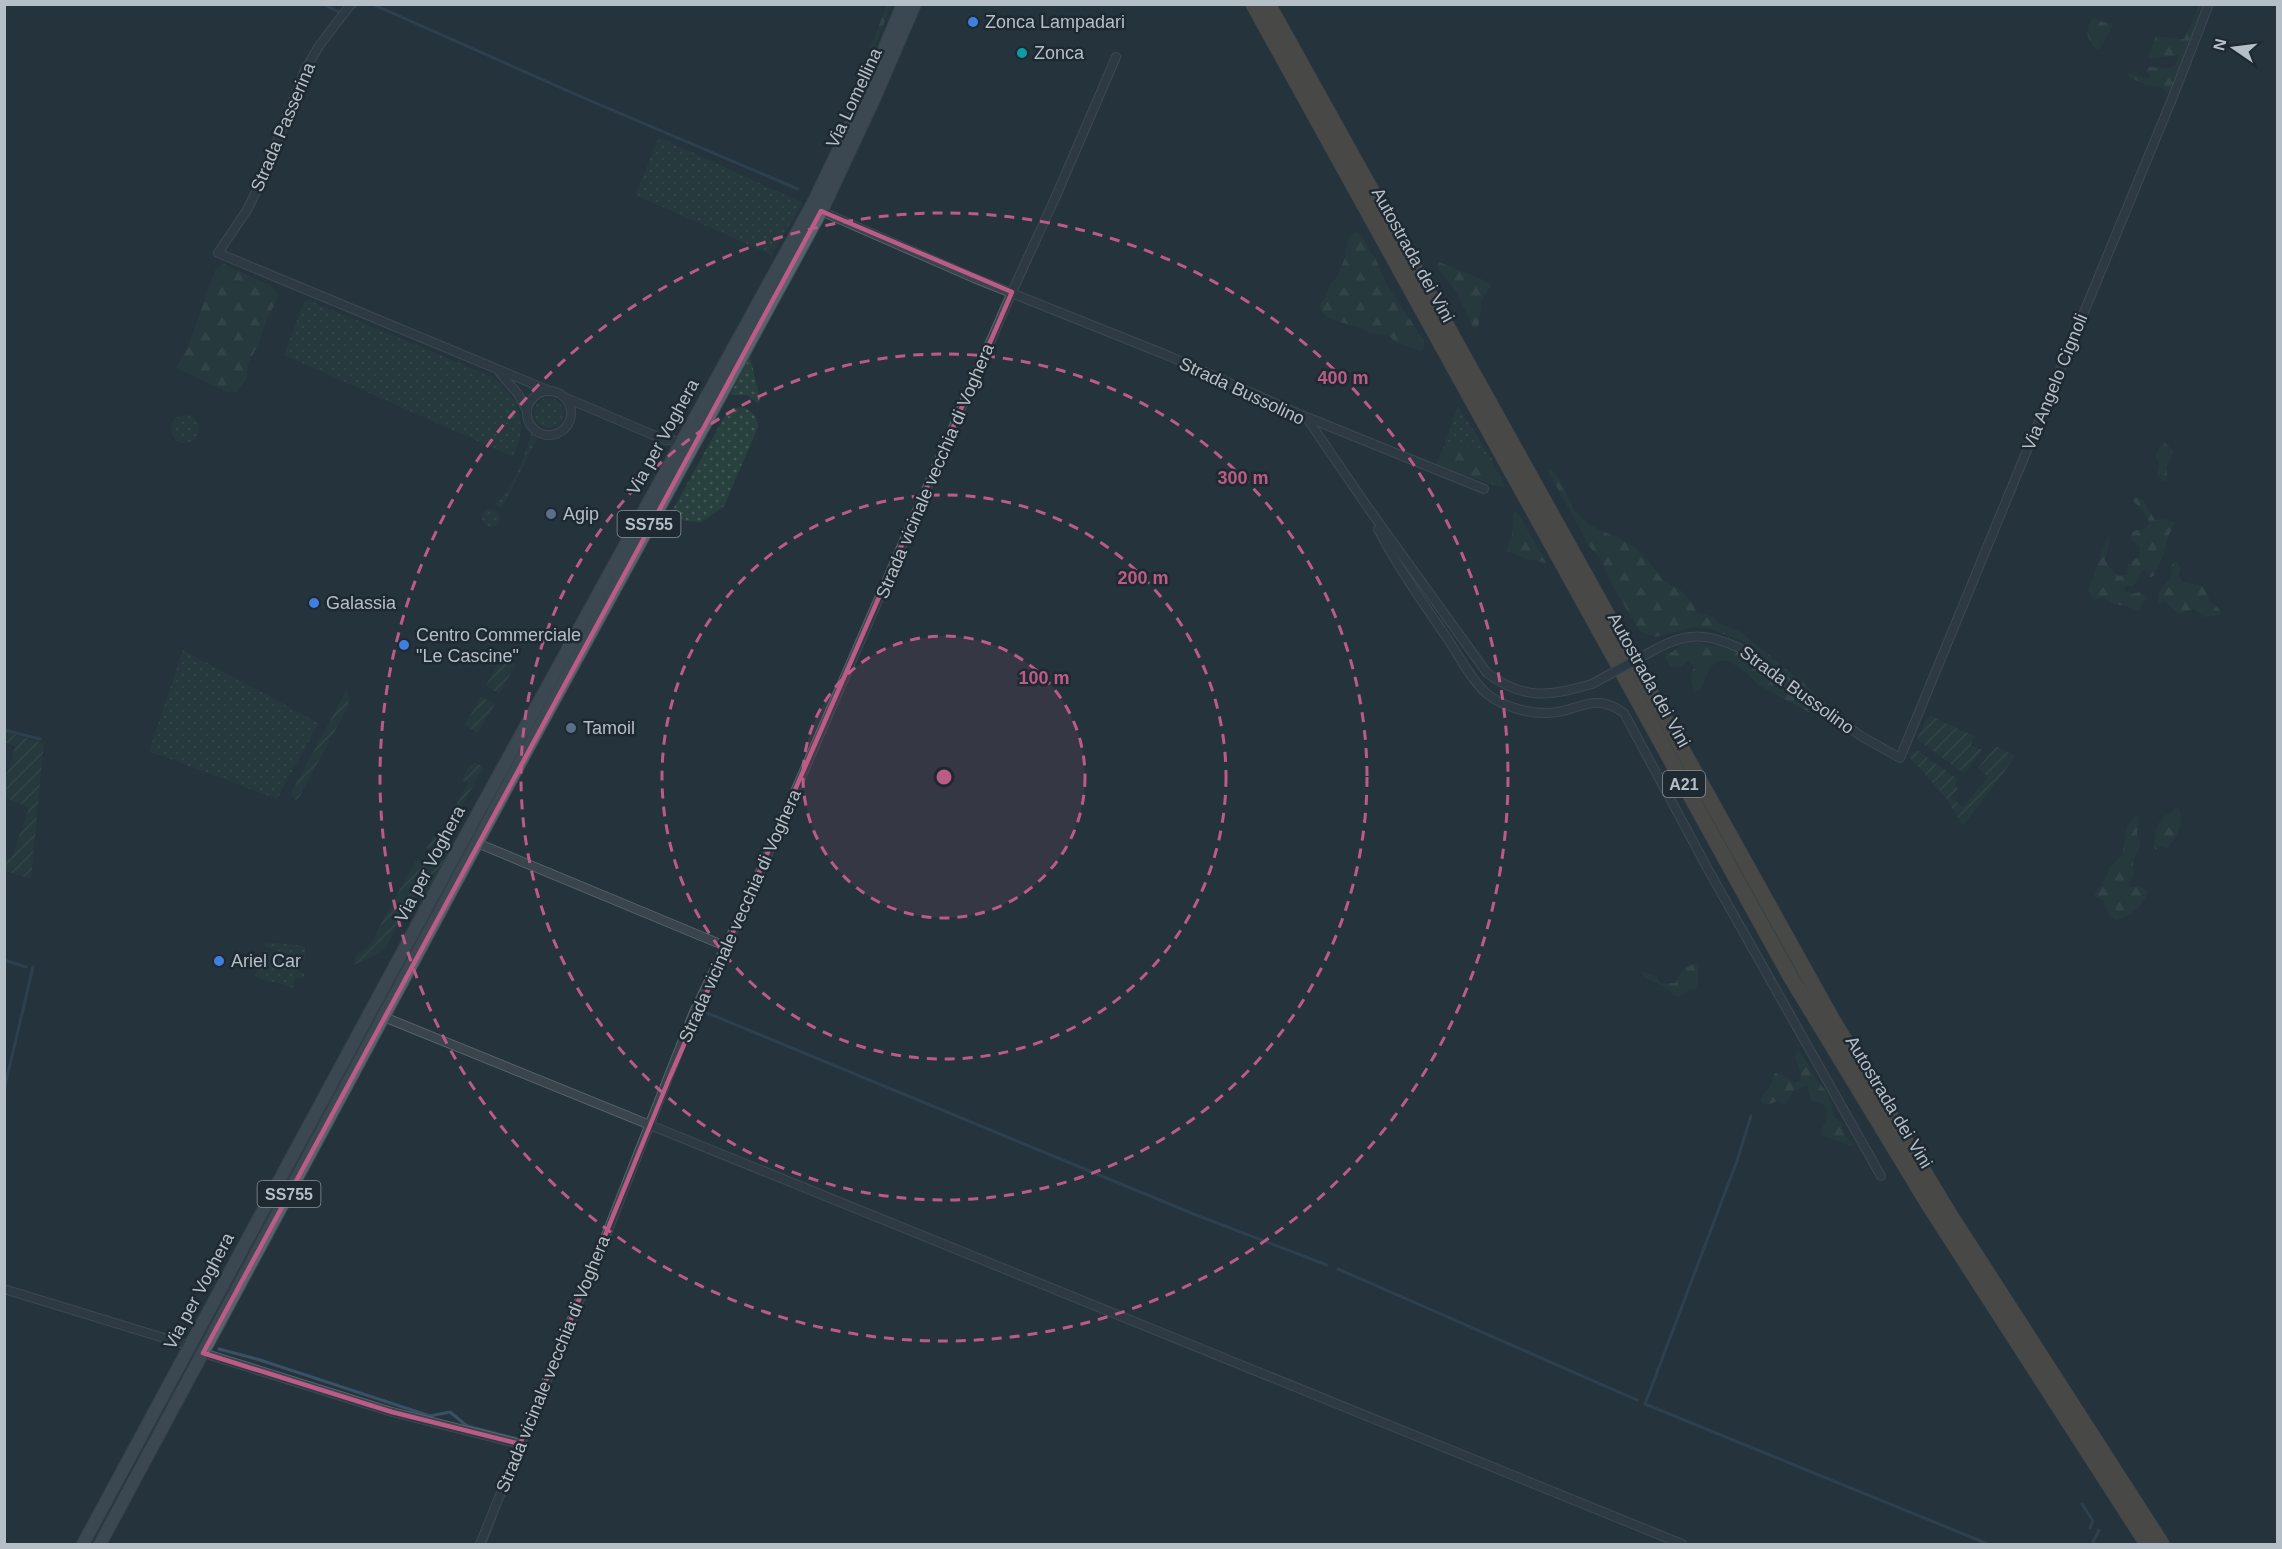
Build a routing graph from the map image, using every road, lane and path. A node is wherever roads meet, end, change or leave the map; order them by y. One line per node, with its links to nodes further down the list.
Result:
1 (351, 4): 10 (street, Strada Passerina)
2 (903, 4): 8 (main road, Via Lomellina)
3 (915, 4): 8 (main road, Via Lomellina)
4 (1253, 4): 32 (highway, Autostrada dei Vini / A21)
5 (1268, 4): 33 (highway, Autostrada dei Vini / A21)
6 (2209, 4): 18 (street, Via Angelo Cignoli)
7 (1116, 57): 9 (street, Strada vicinale vecchia di Voghera)
8 (819, 206): 9 (street, Strada Bussolino); 15 (main road, Via per Voghera / SS755); 19 (main road, Via per Voghera / SS755)
9 (1012, 292): 14 (street, Strada Bussolino); 20 (street, Strada vicinale vecchia di Voghera)
10 (498, 371): 11 (street); 13 (street)
11 (550, 391): 12 (street); 13 (street)
12 (564, 397): 13 (street); 15 (street)
13 (527, 411)
14 (1306, 417): 16 (street); 17 (street, Strada Bussolino)
15 (681, 441): 25 (main road, Via per Voghera / SS755)
16 (1484, 489)
17 (1369, 509): 18 (street, Strada Bussolino, bridge); 23 (street)
18 (1900, 758)
19 (477, 843): 20 (street); 21 (main road, Via per Voghera / SS755)
20 (725, 946): 22 (street, Strada vicinale vecchia di Voghera)
21 (384, 1017): 22 (street); 26 (main road, Via per Voghera / SS755)
22 (650, 1126): 27 (street, Strada vicinale vecchia di Voghera); 31 (street)
23 (1881, 1176)
24 (4, 1289): 25 (street)
25 (190, 1346): 28 (main road, Via per Voghera / SS755)
26 (203, 1353): 27 (street); 29 (main road, Via per Voghera / SS755)
27 (520, 1444): 30 (street, Strada vicinale vecchia di Voghera)
28 (83, 1545)
29 (100, 1545)
30 (480, 1545)
31 (1682, 1545)
32 (2147, 1545)
33 (2162, 1545)

